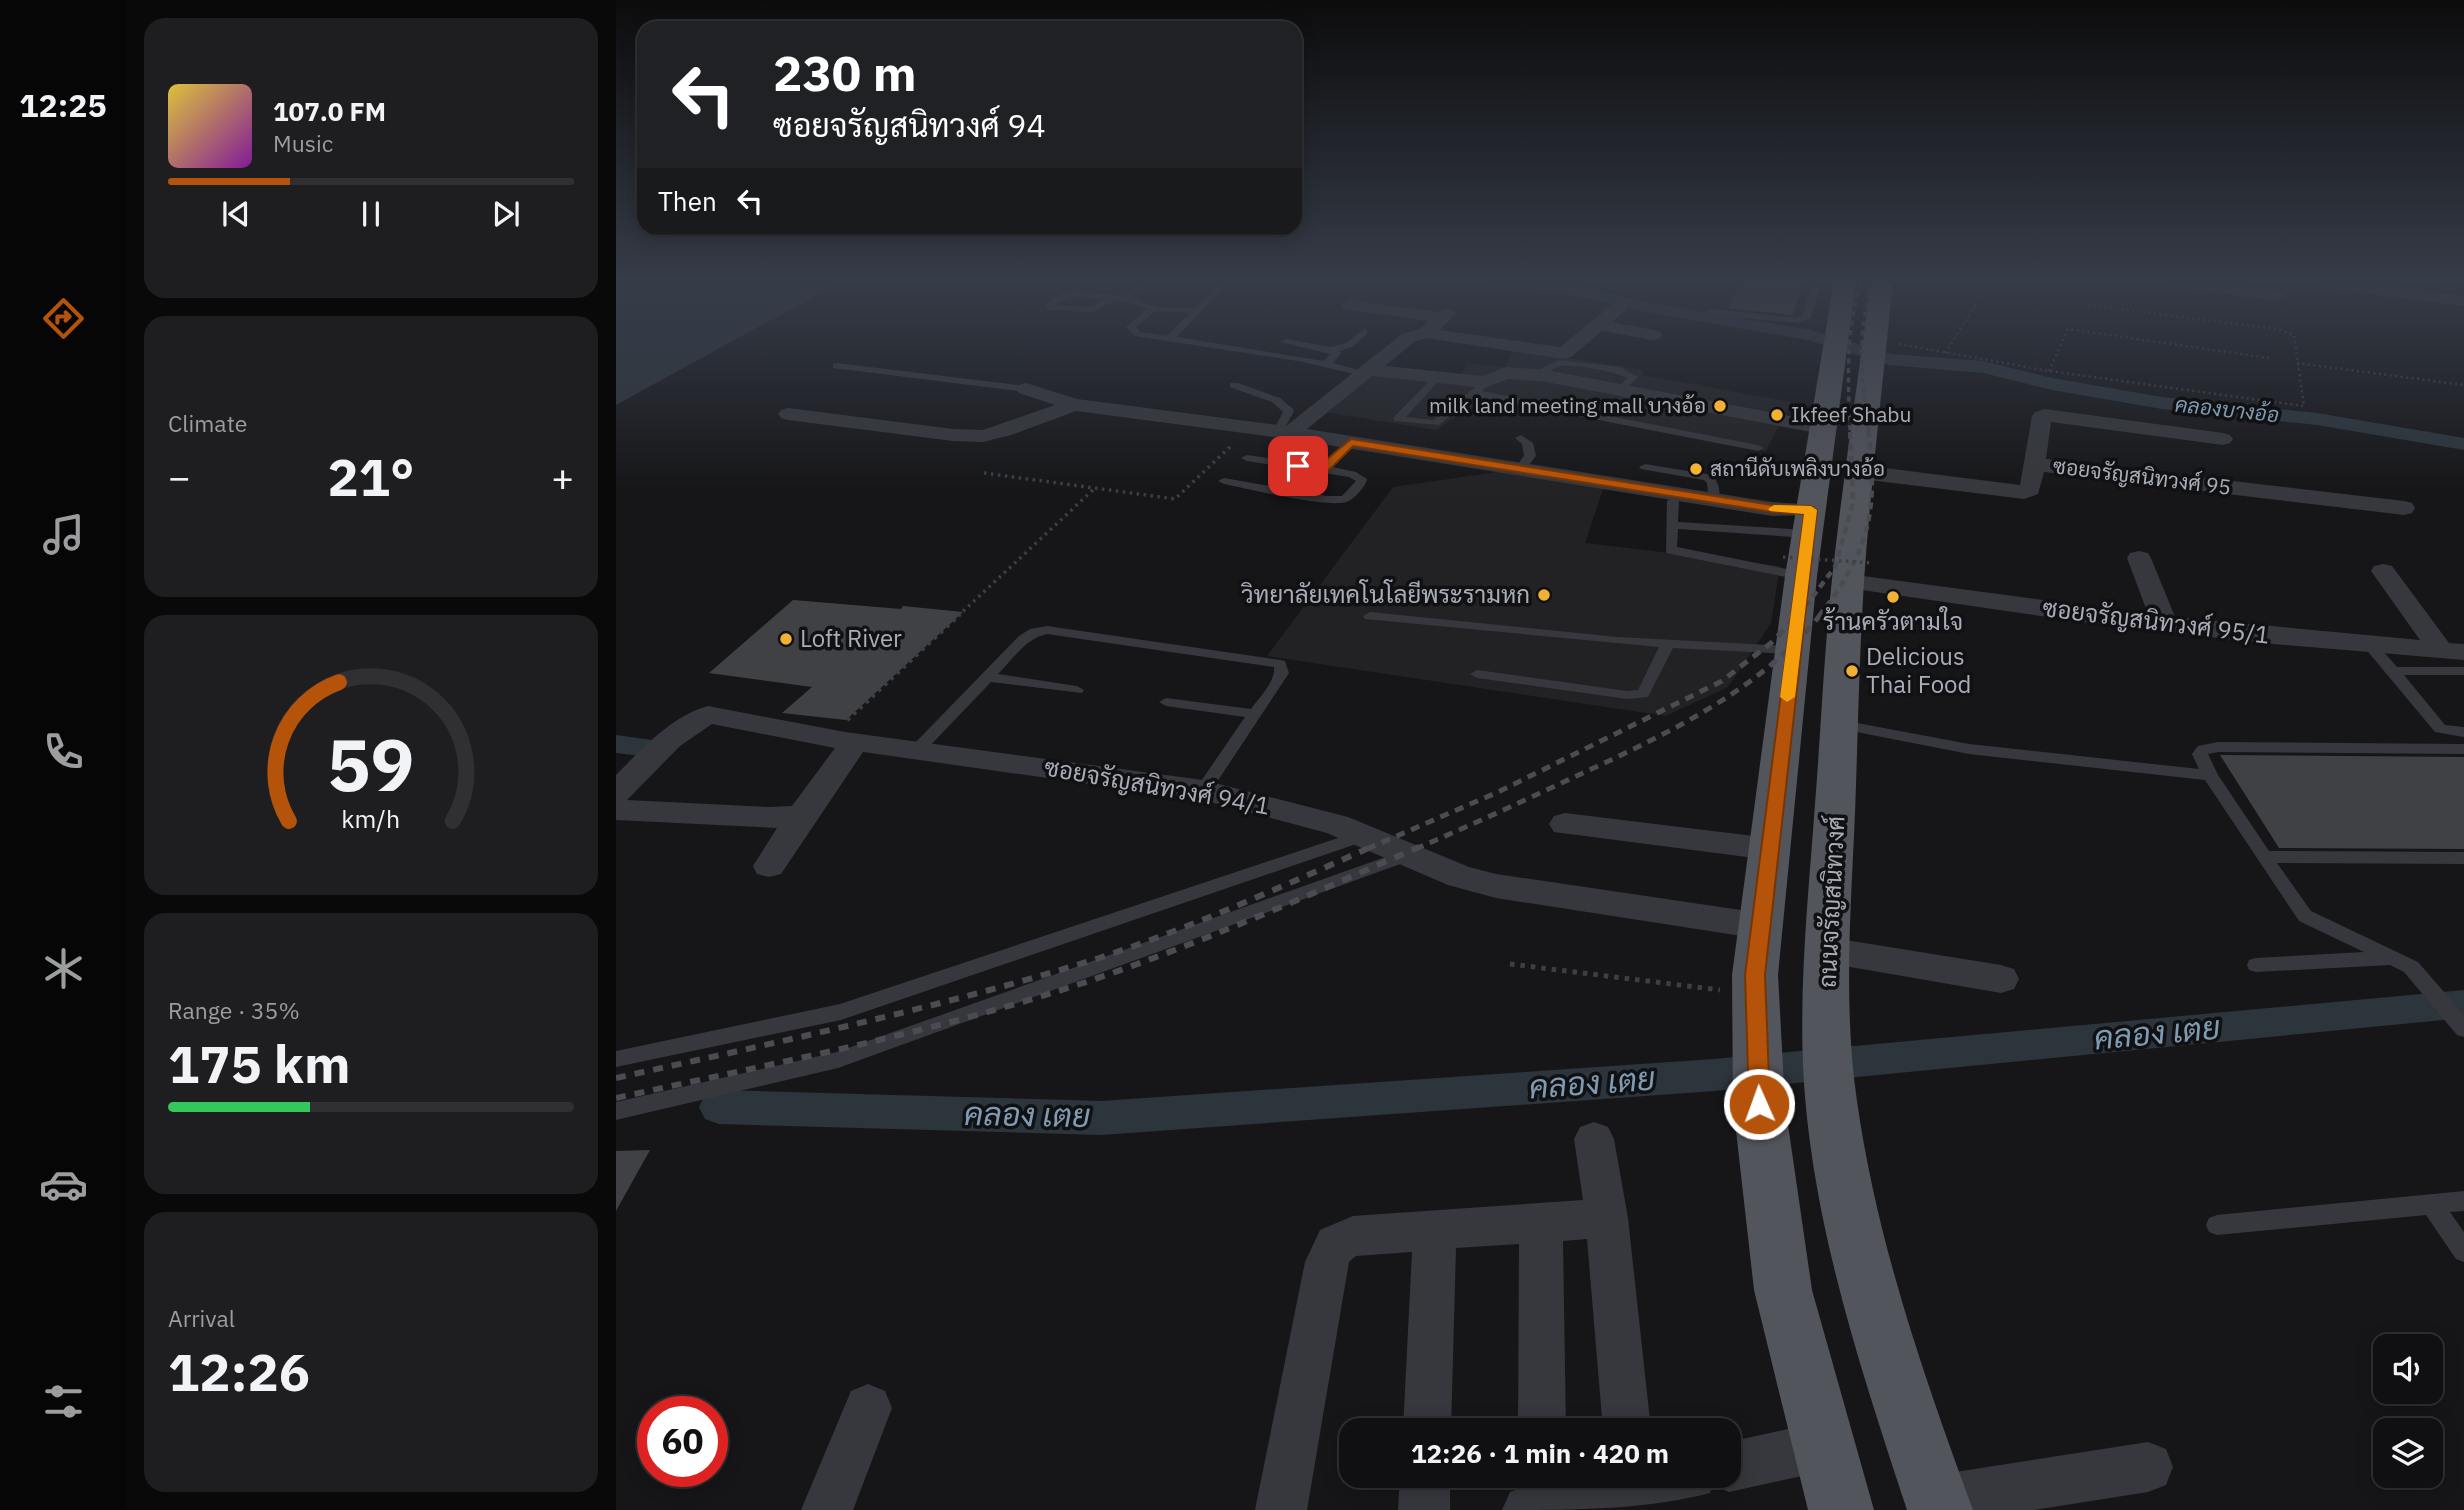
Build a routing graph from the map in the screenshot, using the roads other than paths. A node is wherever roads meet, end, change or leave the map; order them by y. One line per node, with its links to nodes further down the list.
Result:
1 (1248, 351): 6 (lane)
2 (1333, 351): 6 (lane)
3 (1391, 351): 8 (street)
4 (1833, 351): 15 (main road)
5 (1875, 351): 27 (main road, ถนนจรัญสนิทวงศ์)
6 (1326, 365): 8 (lane)
7 (837, 366): 12 (lane)
8 (1366, 371): 9 (street); 16 (street)
9 (1436, 377): 11 (street); 11 (lane)
10 (1234, 385): 16 (lane)
11 (1479, 387): 15 (street); 20 (lane)
12 (1026, 389): 13 (street)
13 (1074, 405): 14 (street); 16 (street)
14 (788, 414)
15 (1822, 428): 23 (main road)
16 (1284, 432): 19 (street)
17 (1521, 438): 25 (lane)
18 (2224, 439): 22 (street)
19 (1351, 443): 25 (street); 26 (lane)
20 (1758, 448)
21 (1247, 458): 26 (lane)
22 (2035, 464): 27 (street, ซอยจรัญสนิทวงศ์ 95); 31 (street, ซอยจรัญสนิทวงศ์ 95)
23 (1817, 466): 27 (main road); 34 (main road)
24 (1645, 467): 29 (lane)
25 (1521, 468): 29 (street)
26 (1323, 469): 28 (lane)
27 (1861, 472): 32 (main road, ถนนจรัญสนิทวงศ์)
28 (1224, 481)
29 (1713, 499): 34 (street)
30 (1673, 501): 33 (lane)
31 (2404, 508)
32 (1856, 515): 34 (main road); 37 (main road, ถนนจรัญสนิทวงศ์)
33 (1672, 525): 34 (lane); 34 (lane)
34 (1800, 544): 42 (main road)
35 (2139, 558): 39 (street)
36 (2383, 571): 43 (street)
37 (1861, 572): 39 (street, ซอยจรัญสนิทวงศ์ 95/1); 51 (main road, ถนนจรัญสนิทวงศ์)
38 (1370, 615): 40 (lane)
39 (2164, 623): 41 (street, ซอยจรัญสนิทวงศ์ 95/1)
40 (1668, 643): 42 (lane); 46 (lane)
41 (2369, 644): 43 (street, ซอยจรัญสนิทวงศ์ 95/1); 44 (lane)
42 (1793, 650): 63 (main road)
43 (2453, 651)
44 (2393, 671): 45 (lane); 53 (lane)
45 (2464, 671)
46 (1477, 674)
47 (987, 677): 48 (lane); 50 (lane); 54 (lane)
48 (1077, 690)
49 (1166, 702): 50 (lane)
50 (1255, 714): 57 (lane)
51 (1841, 725): 56 (lane); 69 (main road, ถนนจรัญสนิทวงศ์)
52 (850, 732): 54 (street, ซอยจรัญสนิทวงศ์ 94/1); 58 (street, ซอยจรัญสนิทวงศ์ 94/1); 60 (street)
53 (2464, 732)
54 (918, 749): 57 (street, ซอยจรัญสนิทวงศ์ 94/1)
55 (2464, 749): 56 (lane)
56 (2210, 775): 65 (lane)
57 (1203, 790): 62 (street, ซอยจรัญสนิทวงศ์ 94/1)
58 (616, 793)
59 (616, 810): 60 (street)
60 (801, 816): 67 (street)
61 (1565, 824): 63 (street)
62 (1362, 836): 64 (street, ซอยจรัญสนิทวงศ์ 94/1); 74 (lane)
63 (1769, 849): 68 (main road)
64 (1408, 855): 68 (street, ซอยจรัญสนิทวงศ์ 94/1); 75 (lane)
65 (2263, 857): 66 (lane); 70 (lane)
66 (2464, 858)
67 (769, 866)
68 (1760, 926): 88 (main road)
69 (1827, 950): 72 (street); 94 (main road, ถนนจรัญสนิทวงศ์)
70 (2396, 958): 71 (lane); 73 (lane)
71 (2256, 965)
72 (2001, 979)
73 (2464, 1029)
74 (616, 1059)
75 (616, 1111)
76 (1594, 1139): 79 (street)
77 (2464, 1201): 78 (lane)
78 (2431, 1205): 81 (lane); 83 (lane)
79 (1608, 1218): 80 (street); 87 (street)
80 (1541, 1222): 82 (street); 86 (street)
81 (2217, 1225)
82 (1435, 1230): 85 (street); 96 (street)
83 (2464, 1251)
84 (868, 1408): 95 (street)
85 (1427, 1418)
86 (1542, 1418)
87 (1626, 1418)
88 (1825, 1447): 89 (street); 98 (main road)
89 (1741, 1464)
90 (2148, 1467): 94 (street)
91 (1425, 1488): 97 (street)
92 (1594, 1488): 93 (street)
93 (1538, 1497)
94 (1938, 1505)
95 (827, 1510)
96 (1281, 1510)
97 (1424, 1510)
98 (1841, 1510)

